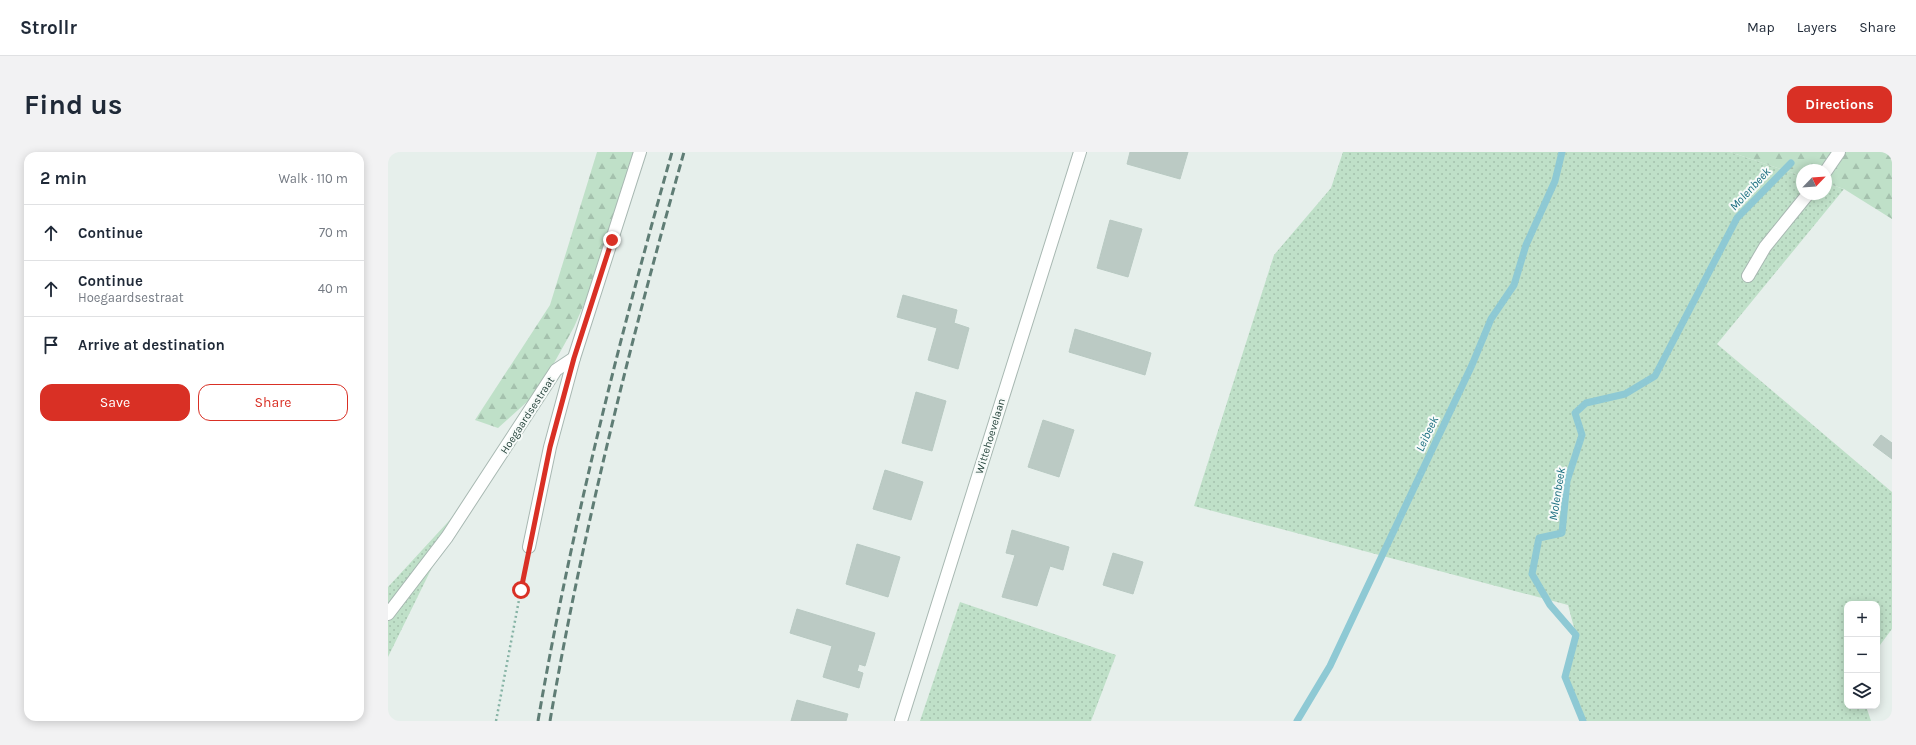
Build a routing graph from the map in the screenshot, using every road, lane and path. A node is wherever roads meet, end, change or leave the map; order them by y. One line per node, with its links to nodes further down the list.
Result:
1 (640, 152): 7 (street)
2 (1080, 152): 11 (street, Wittehoevelaan)
3 (1839, 152): 4 (street)
4 (1830, 164)
5 (1803, 200): 6 (street)
6 (1748, 276)
7 (574, 358): 8 (street); 9 (street, Hoegaardsestraat)
8 (529, 547): 10 (path)
9 (388, 614)
10 (496, 721)
11 (900, 721)

